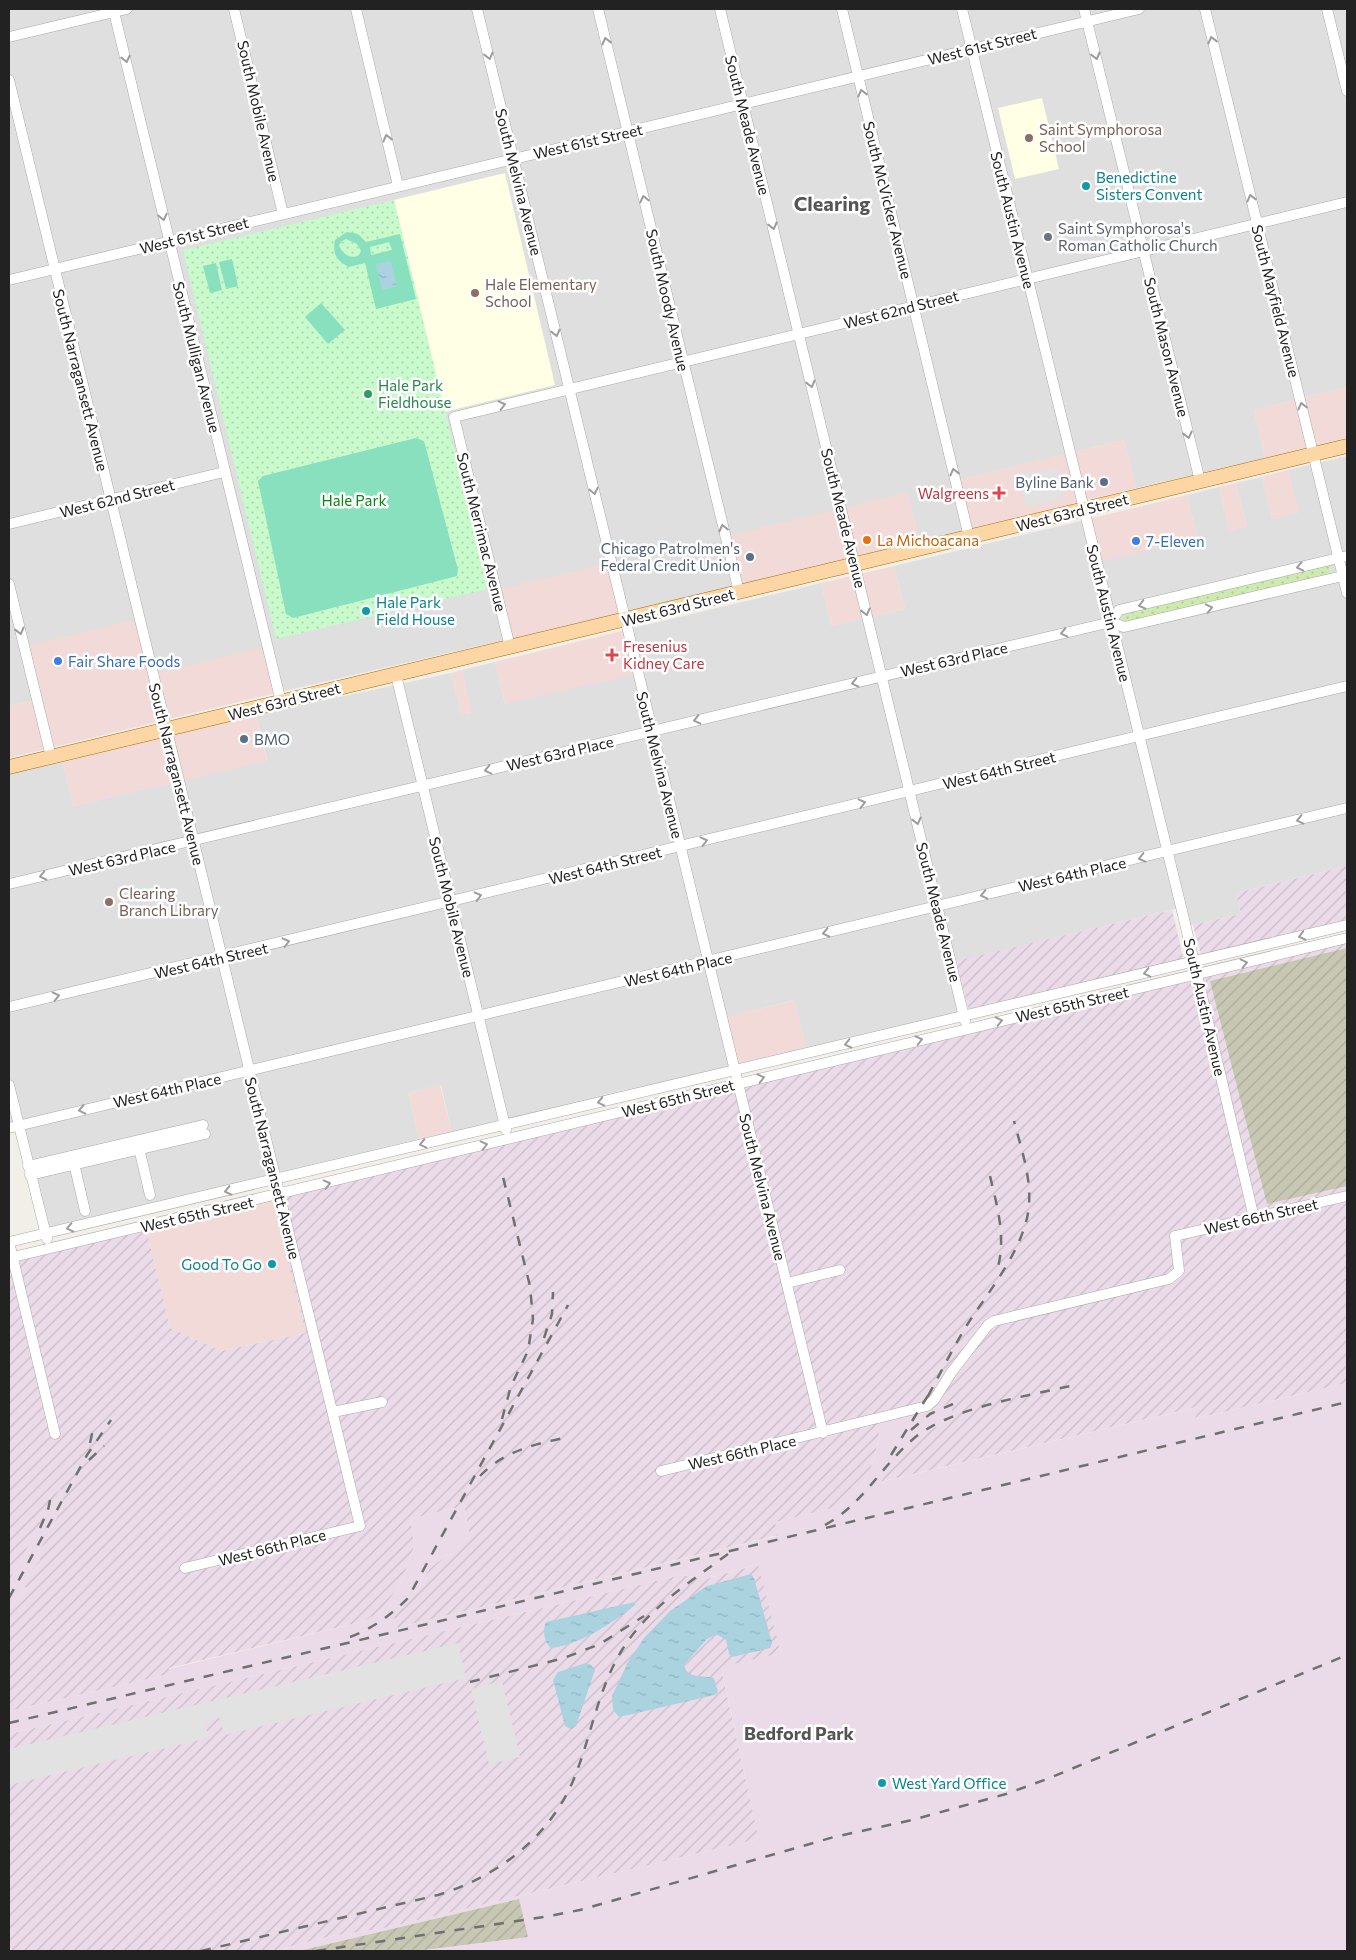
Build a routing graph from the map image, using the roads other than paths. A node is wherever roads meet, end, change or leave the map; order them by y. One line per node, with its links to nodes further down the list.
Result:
1 (127, 9): 13 (street)
2 (234, 9): 25 (street, South Mobile Avenue)
3 (356, 9): 23 (street, one-way to 3)
4 (477, 9): 22 (street, South Melvina Avenue, one-way to 22)
5 (598, 9): 21 (street, South Moody Avenue, one-way to 5)
6 (720, 9): 20 (street, South Meade Avenue)
7 (842, 9): 17 (street, South McVicker Avenue)
8 (962, 9): 16 (street, South Austin Avenue)
9 (1084, 9): 14 (street, South Mason Avenue)
10 (1139, 9): 14 (street, West 61st Street)
11 (1205, 9): 26 (street, South Mayfield Avenue, one-way to 11)
12 (1328, 9): 19 (street)
13 (114, 12): 15 (street); 27 (street, South Mulligan Avenue, one-way to 27)
14 (1087, 21): 16 (street, West 61st Street); 28 (street, South Mason Avenue, one-way to 28)
15 (9, 36)
16 (972, 49): 17 (street, West 61st Street); 30 (street, South Austin Avenue)
17 (858, 76): 20 (street, West 61st Street); 32 (street, South McVicker Avenue, one-way to 17)
18 (9, 80): 29 (street, South Narragansett Avenue)
19 (1347, 91)
20 (743, 104): 21 (street, West 61st Street); 33 (street, South Meade Avenue, one-way to 33)
21 (628, 132): 22 (street, West 61st Street); 34 (street, South Moody Avenue, one-way to 21)
22 (514, 159): 23 (street, West 61st Street); 35 (street, South Melvina Avenue, one-way to 35)
23 (398, 186): 25 (street, West 61st Street)
24 (1347, 202): 26 (street, West 62nd Street)
25 (283, 214): 27 (street, West 61st Street)
26 (1257, 223): 28 (street, West 62nd Street); 38 (street, South Mayfield Avenue, one-way to 26)
27 (169, 241): 29 (street, West 61st Street); 39 (street, South Mulligan Avenue)
28 (1143, 251): 30 (street, West 62nd Street); 40 (street, South Mason Avenue, one-way to 40)
29 (54, 269): 31 (street, West 61st Street); 41 (street, South Narragansett Avenue)
30 (1028, 278): 32 (street, West 62nd Street); 42 (street, South Austin Avenue)
31 (9, 280)
32 (913, 306): 33 (street, West 62nd Street); 44 (street, South McVicker Avenue, one-way to 32)
33 (799, 333): 34 (street, West 62nd Street); 46 (street, South Meade Avenue, one-way to 46)
34 (682, 361): 35 (street, West 62nd Street); 49 (street, South Moody Avenue, one-way to 34)
35 (569, 388): 36 (street, West 62nd Street, one-way to 35); 51 (street, South Melvina Avenue, one-way to 51)
36 (454, 417): 53 (street, South Merrimac Avenue)
37 (1347, 446): 38 (main road, West 63rd Street)
38 (1313, 454): 40 (main road, West 63rd Street); 45 (street, South Mayfield Avenue)
39 (224, 472): 41 (street, West 62nd Street); 57 (street, South Mulligan Avenue)
40 (1200, 481): 42 (main road, West 63rd Street)
41 (110, 500): 43 (street, West 62nd Street); 58 (street, South Narragansett Avenue)
42 (1084, 509): 44 (main road, West 63rd Street); 52 (street, South Austin Avenue)
43 (9, 524)
44 (969, 537): 46 (main road, West 63rd Street)
45 (1343, 557): 47 (street, South Mayfield Avenue); 52 (street, West 63rd Place, one-way to 52)
46 (855, 564): 49 (main road, West 63rd Street); 55 (street, South Meade Avenue, one-way to 55)
47 (1345, 576): 50 (street, South Mayfield Avenue); 52 (street, West 63rd Place, one-way to 47)
48 (9, 584): 61 (street, one-way to 61)
49 (739, 592): 51 (main road, West 63rd Street)
50 (1347, 593)
51 (625, 619): 53 (main road, West 63rd Street); 59 (street, South Melvina Avenue)
52 (1112, 622): 55 (street, West 63rd Place, one-way to 55); 60 (street, South Austin Avenue)
53 (510, 647): 54 (main road, West 63rd Street)
54 (396, 675): 57 (main road, West 63rd Street); 63 (street, South Mobile Avenue)
55 (882, 677): 59 (street, West 63rd Place, one-way to 59); 64 (street, South Meade Avenue)
56 (1347, 686): 60 (street, West 64th Street)
57 (281, 702): 58 (main road, West 63rd Street)
58 (166, 730): 61 (main road, West 63rd Street); 66 (street, South Narragansett Avenue)
59 (652, 731): 63 (street, West 63rd Place, one-way to 63); 67 (street, South Melvina Avenue)
60 (1139, 737): 64 (street, West 64th Street); 68 (street, South Austin Avenue)
61 (51, 757): 62 (main road, West 63rd Street)
62 (9, 767)
63 (423, 786): 66 (street, West 63rd Place); 70 (street, South Mobile Avenue)
64 (910, 792): 67 (street, West 64th Street, one-way to 64); 71 (street, South Meade Avenue, one-way to 71)
65 (1347, 808): 68 (street, West 64th Place, one-way to 68)
66 (193, 841): 69 (street, West 63rd Place, one-way to 69); 74 (street, South Narragansett Avenue)
67 (680, 847): 70 (street, West 64th Street, one-way to 67); 75 (street, South Melvina Avenue)
68 (1167, 851): 71 (street, West 64th Place, one-way to 71); 76 (street, South Austin Avenue)
69 (9, 884)
70 (451, 902): 74 (street, West 64th Street, one-way to 70); 81 (street, South Mobile Avenue)
71 (937, 906): 75 (street, West 64th Place, one-way to 75); 82 (street, South Meade Avenue)
72 (1347, 925): 76 (street, West 65th Street, one-way to 76)
73 (1347, 938): 77 (street, West 65th Street, one-way to 73)
74 (221, 958): 79 (street, West 64th Street, one-way to 74); 84 (street, South Narragansett Avenue)
75 (708, 961): 81 (street, West 64th Place); 85 (street, South Melvina Avenue)
76 (1194, 962): 77 (street, South Austin Avenue); 78 (street, West 65th Street, one-way to 78)
77 (1197, 974): 80 (street, West 65th Street); 100 (street, South Austin Avenue)
78 (1027, 1001): 80 (street); 82 (street, West 65th Street)
79 (9, 1007)
80 (1030, 1014): 83 (street, West 65th Street, one-way to 80)
81 (478, 1016): 84 (street, West 64th Place); 88 (street, South Mobile Avenue)
82 (964, 1016): 83 (street, South Meade Avenue); 85 (street, West 65th Street, one-way to 85)
83 (967, 1028): 86 (street, West 65th Street, one-way to 83)
84 (249, 1071): 89 (street, West 64th Place, one-way to 89); 95 (street, South Narragansett Avenue)
85 (734, 1071): 86 (street, South Melvina Avenue); 88 (street, West 65th Street, one-way to 88)
86 (737, 1084): 91 (street, West 65th Street); 107 (street, South Melvina Avenue)
87 (9, 1085): 89 (street)
88 (505, 1125): 91 (street, South Mobile Avenue); 95 (street, West 65th Street, one-way to 95)
89 (14, 1126): 94 (street)
90 (204, 1129): 92 (street)
91 (508, 1139): 97 (street, West 65th Street, one-way to 91)
92 (138, 1145): 93 (street); 96 (street)
93 (73, 1160): 94 (street); 99 (street)
94 (29, 1171): 101 (street)
95 (275, 1179): 97 (street, South Narragansett Avenue); 101 (street, West 65th Street, one-way to 101)
96 (150, 1195)
97 (279, 1195): 103 (street, West 65th Street); 109 (street, South Narragansett Avenue)
98 (1347, 1196): 100 (street, West 66th Street)
99 (85, 1211)
100 (1254, 1218): 106 (street, West 66th Street)
101 (45, 1234): 102 (street, West 65th Street); 103 (street)
102 (9, 1242): 104 (street)
103 (49, 1248): 104 (street, West 65th Street)
104 (11, 1257): 111 (street)
105 (840, 1270): 107 (street)
106 (1179, 1272): 110 (street, West 66th Place)
107 (787, 1283): 110 (street, South Melvina Avenue)
108 (382, 1402): 109 (street)
109 (333, 1412): 113 (street, South Narragansett Avenue)
110 (823, 1433): 112 (street, West 66th Place)
111 (55, 1434)
112 (662, 1471)
113 (360, 1526): 114 (street, West 66th Place)
114 (185, 1568)

